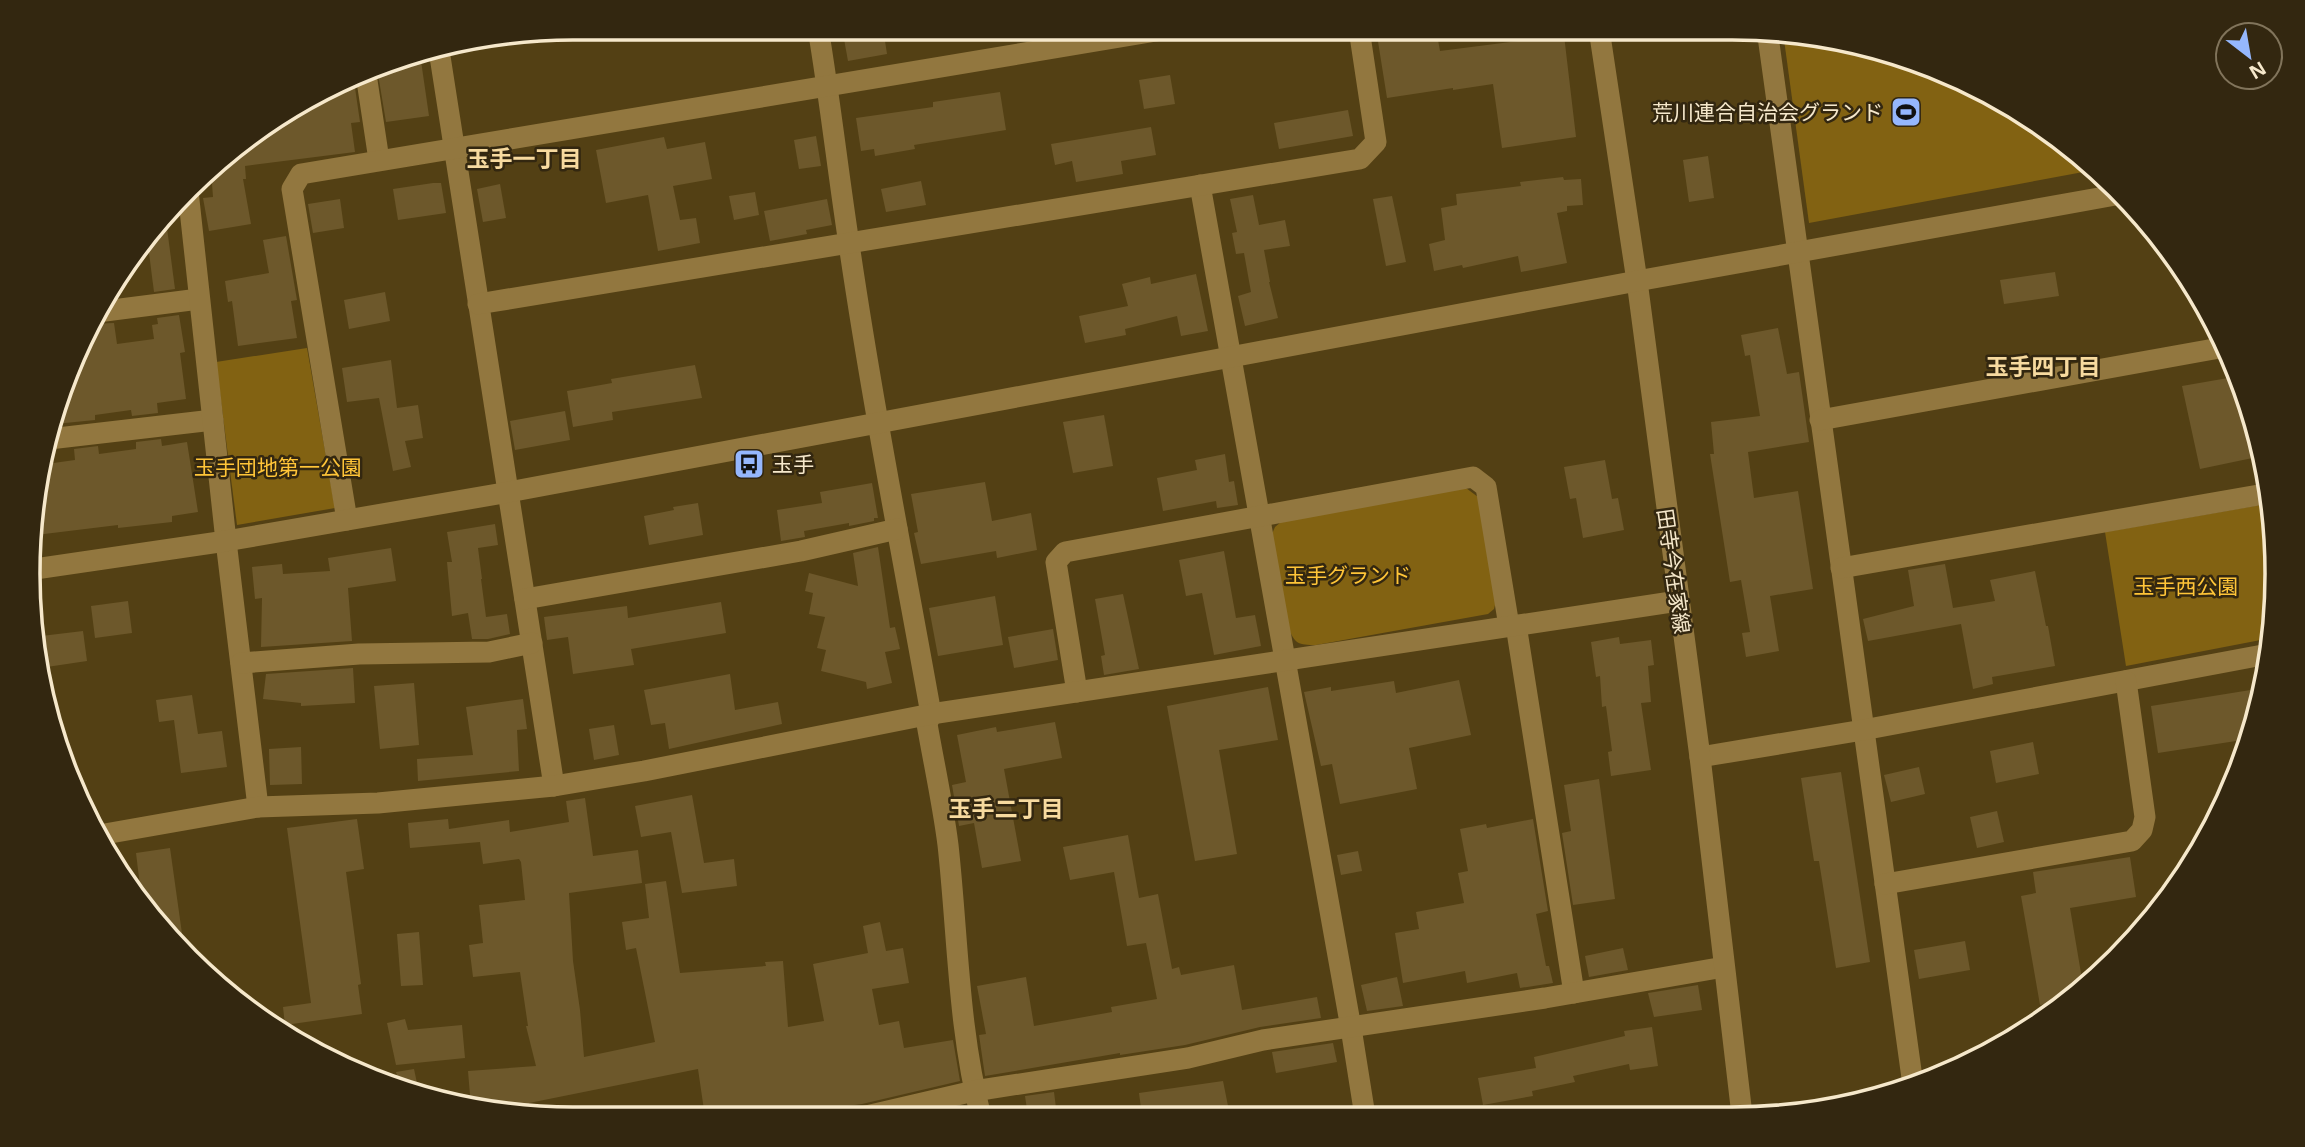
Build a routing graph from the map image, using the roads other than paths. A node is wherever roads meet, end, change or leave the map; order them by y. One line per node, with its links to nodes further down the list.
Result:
1 (820, 40): 8 (street)
2 (1102, 40): 8 (street)
3 (1361, 40): 11 (street)
4 (1601, 40): 16 (street, 田寺今在家線)
5 (1768, 41): 15 (street)
6 (440, 57): 9 (street)
7 (367, 82): 10 (street)
8 (828, 86): 9 (street); 14 (street)
9 (455, 148): 10 (street); 18 (street)
10 (379, 160): 29 (street)
11 (1200, 185): 14 (street); 21 (street)
12 (2109, 196): 15 (street)
13 (189, 204): 17 (street)
14 (849, 244): 18 (street); 24 (street)
15 (1798, 252): 16 (street); 23 (street)
16 (1637, 281): 21 (street); 35 (street, 田寺今在家線)
17 (199, 299): 19 (street); 22 (street)
18 (478, 304): 26 (street)
19 (110, 310)
20 (2215, 349): 23 (street)
21 (1230, 357): 24 (street); 28 (street)
22 (213, 420): 25 (street); 31 (street)
23 (1820, 420): 33 (street)
24 (878, 423): 26 (street); 30 (street)
25 (57, 438)
26 (509, 492): 29 (street); 34 (street)
27 (2259, 496): 33 (street)
28 (1259, 516): 36 (street); 39 (street); 42 (street)
29 (347, 520): 31 (street)
30 (897, 529): 34 (street); 43 (street)
31 (226, 541): 32 (street); 40 (street)
32 (40, 568)
33 (1841, 568): 44 (street)
34 (525, 599): 37 (street)
35 (1678, 601): 36 (street); 45 (street, 田寺今在家線)
36 (1513, 626): 39 (street); 51 (street)
37 (532, 643): 40 (street); 46 (street)
38 (2258, 656): 41 (street)
39 (1284, 660): 42 (street); 52 (street)
40 (241, 663): 47 (street)
41 (2126, 681): 44 (street); 49 (street)
42 (1077, 692): 43 (street)
43 (932, 715): 46 (street); 54 (street)
44 (1863, 730): 45 (street); 49 (street)
45 (1700, 757): 50 (street, 田寺今在家線)
46 (554, 786): 47 (street)
47 (258, 807): 48 (street)
48 (108, 833)
49 (1885, 884): 53 (street)
50 (1724, 967): 51 (street); 58 (street, 田寺今在家線)
51 (1574, 993): 52 (street)
52 (1351, 1028): 54 (street); 57 (street)
53 (1912, 1075)
54 (974, 1091): 55 (street); 56 (street)
55 (905, 1107)
56 (978, 1107)
57 (1364, 1107)
58 (1741, 1107)

